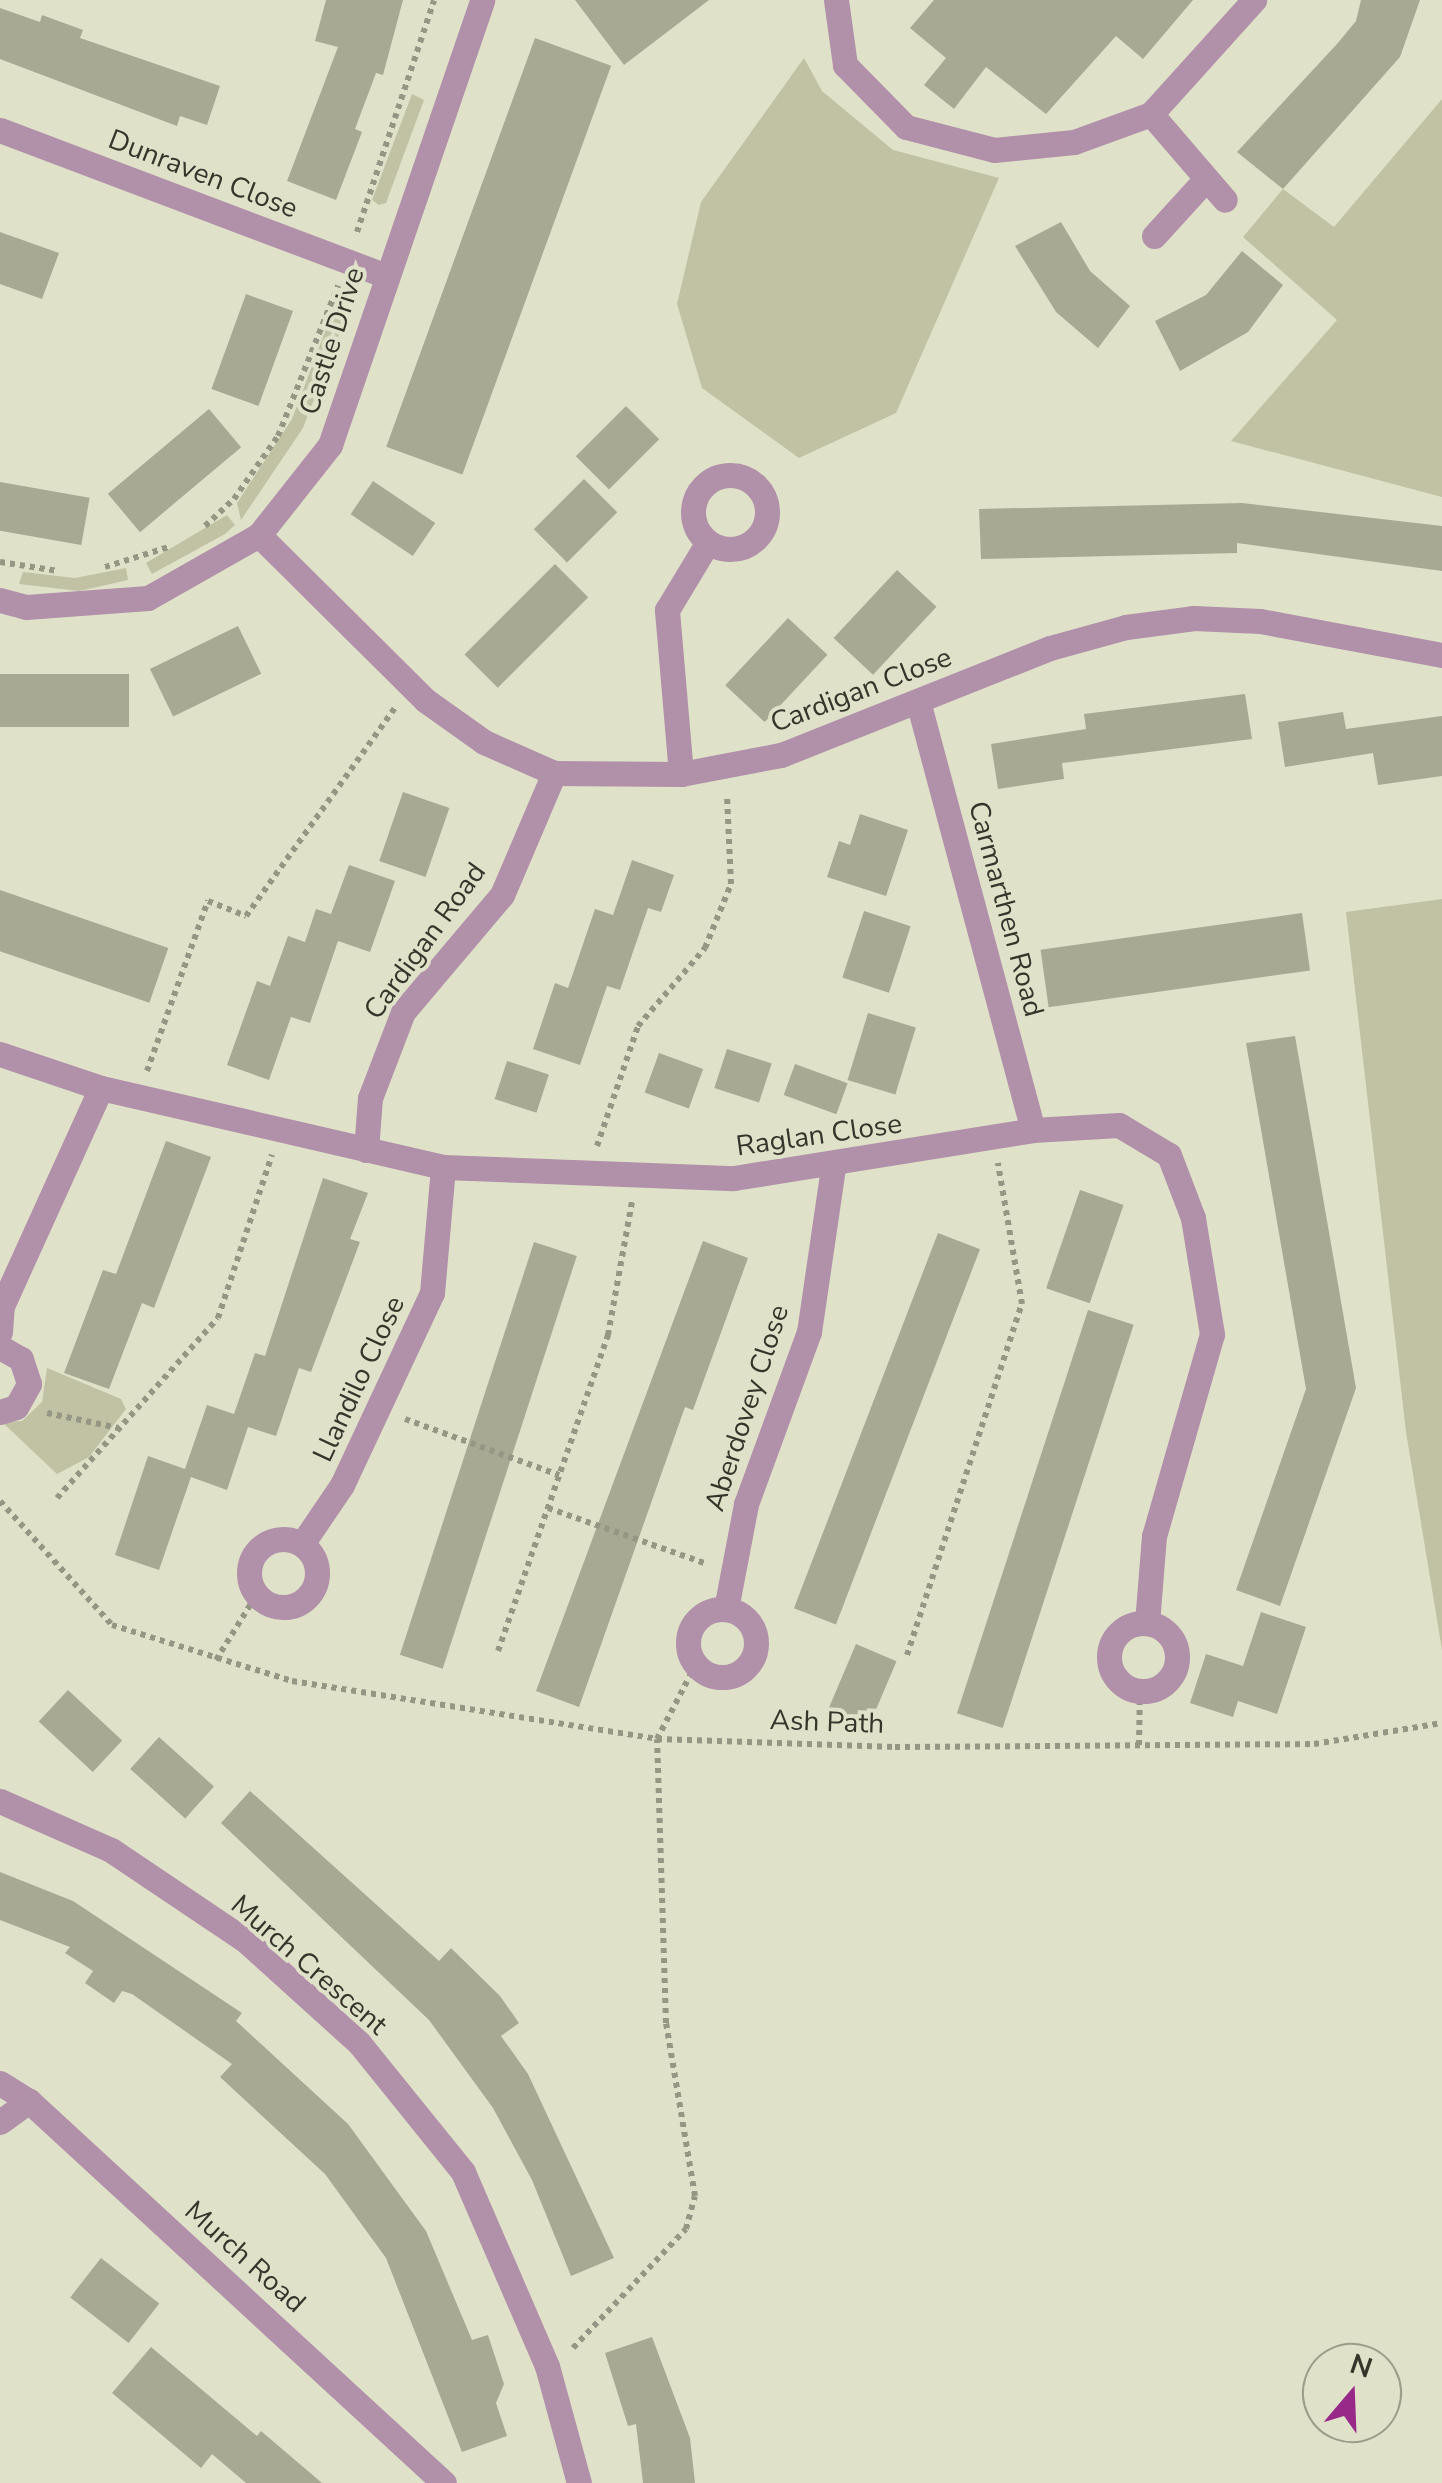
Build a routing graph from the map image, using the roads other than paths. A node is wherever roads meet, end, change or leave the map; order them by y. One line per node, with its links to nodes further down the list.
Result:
1 (482, 0): 9 (street, Castle Drive)
2 (836, 0): 4 (street)
3 (1254, 0): 4 (street)
4 (1150, 114): 6 (street)
5 (0, 130): 9 (street, Dunraven Close)
6 (1204, 181): 7 (street); 8 (street)
7 (1224, 200)
8 (1154, 236)
9 (384, 274): 10 (street, Castle Drive)
10 (259, 535): 12 (street, Castle Drive); 15 (street, Cardigan Close)
11 (708, 542): 16 (street)
12 (0, 600)
13 (1442, 655): 14 (street, Cardigan Close)
14 (919, 705): 16 (street, Cardigan Close); 19 (street, Carmarthen Road)
15 (554, 774): 16 (street, Cardigan Close); 20 (street, Cardigan Road)
16 (681, 774)
17 (0, 1054): 18 (street, Raglan Close)
18 (101, 1088): 20 (street, Raglan Close); 23 (street)
19 (1033, 1130): 22 (street, Raglan Close); 28 (street, Raglan Close)
20 (366, 1150): 21 (street, Raglan Close)
21 (444, 1167): 22 (street, Raglan Close); 26 (street, Llandilo Close)
22 (834, 1167): 27 (street, Aberdovey Close)
23 (0, 1332)
24 (0, 1348): 25 (street)
25 (8, 1410)
26 (302, 1544): 26 (street)
27 (726, 1609): 27 (street)
28 (1147, 1622): 28 (street)
29 (0, 1801): 34 (street, Murch Crescent)
30 (0, 2083): 31 (street, Murch Road)
31 (29, 2101): 32 (street); 33 (street, Murch Road)
32 (0, 2122)
33 (430, 2477)
34 (578, 2483)

